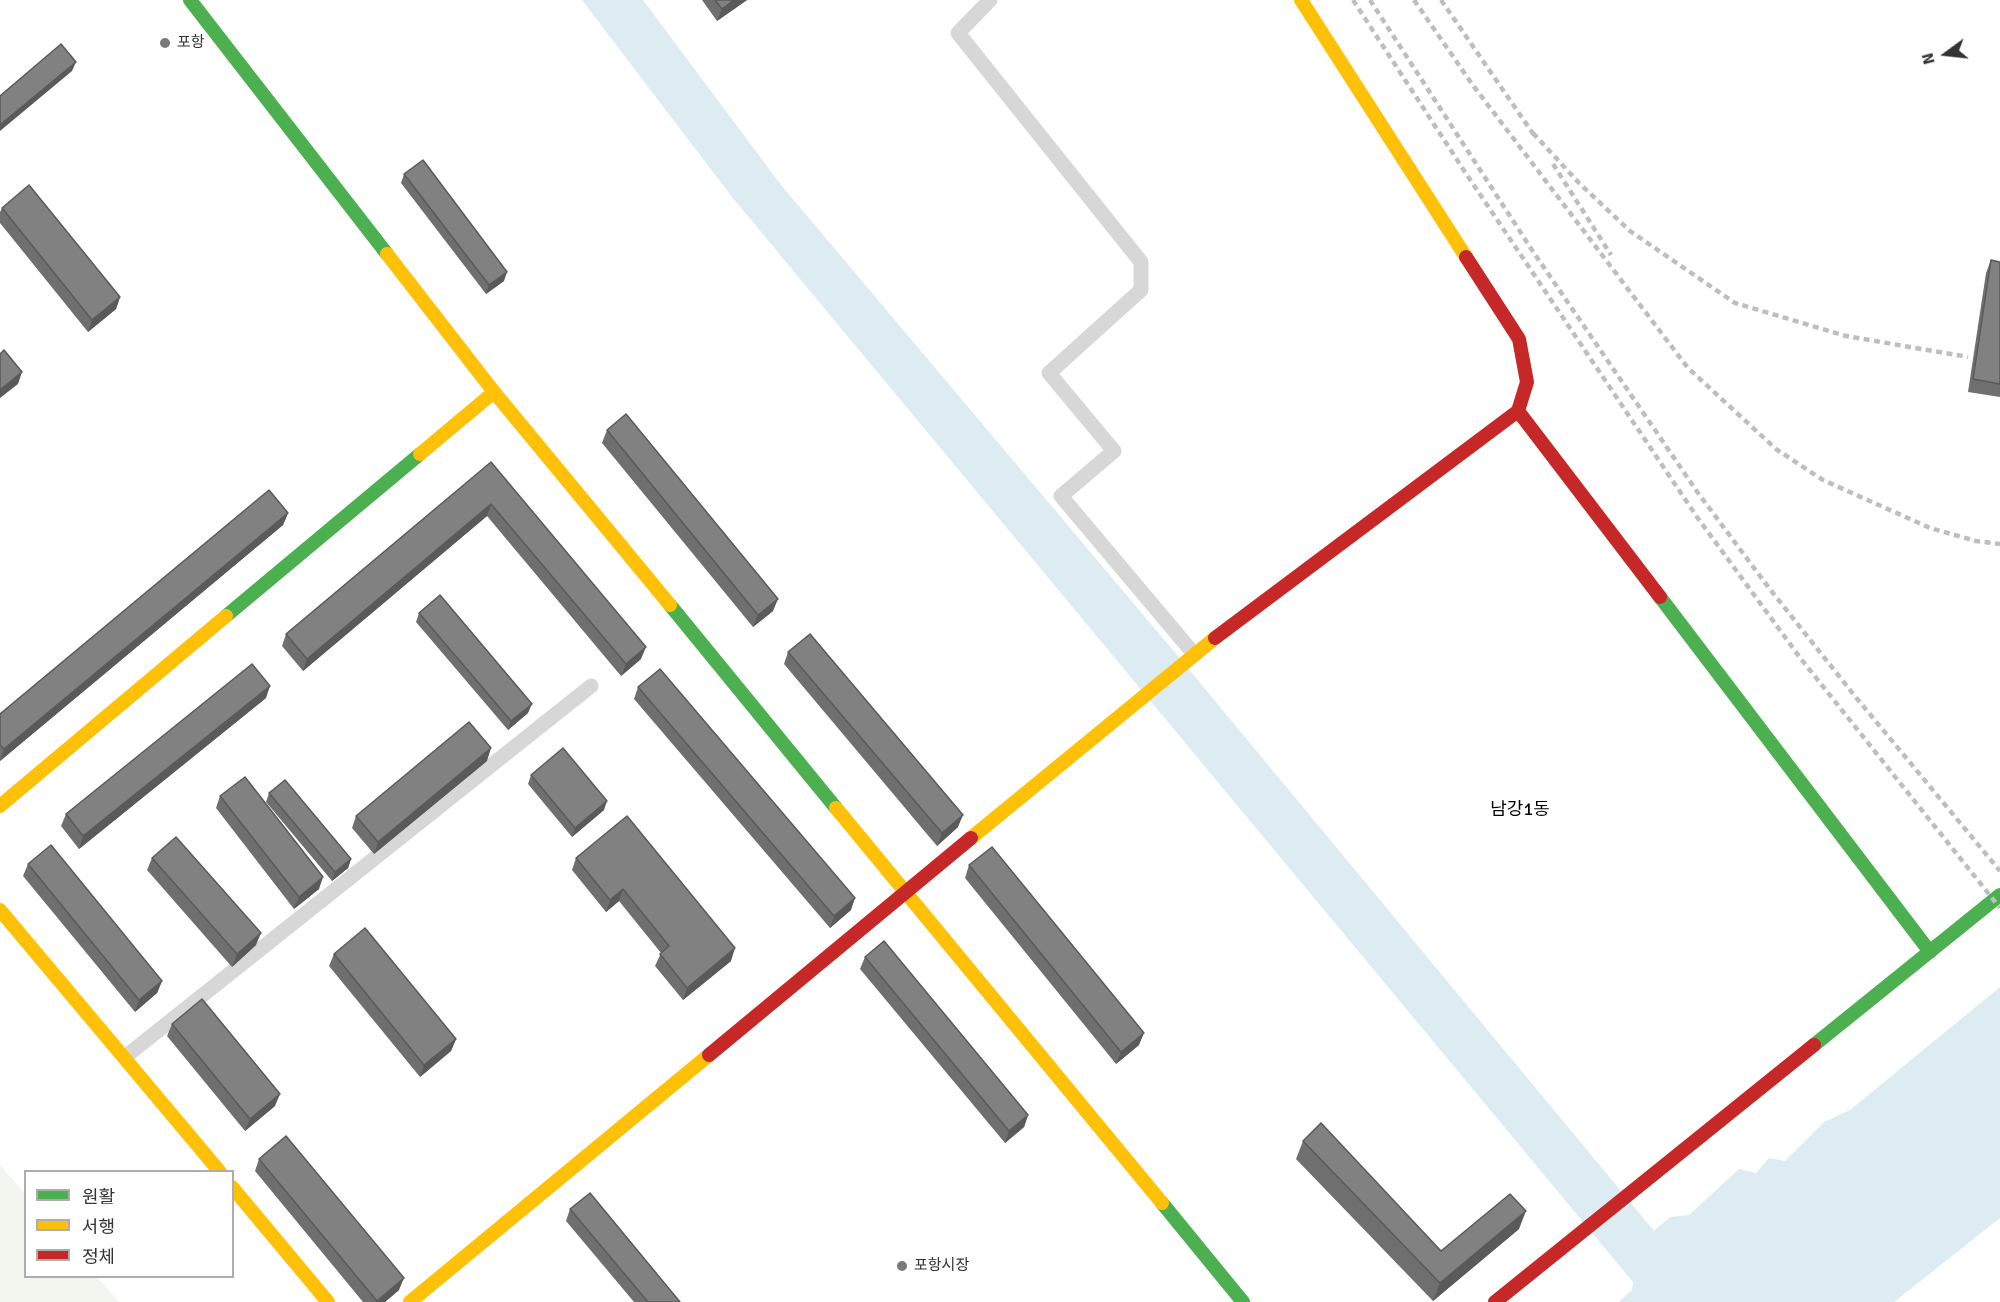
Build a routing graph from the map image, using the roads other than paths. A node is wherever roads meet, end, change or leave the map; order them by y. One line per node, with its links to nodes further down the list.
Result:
1 (190, 0): 4 (main road)
2 (990, 0): 6 (street)
3 (1301, 0): 5 (main road)
4 (494, 393): 8 (main road); 9 (main road)
5 (1518, 411): 6 (main road); 12 (main road)
6 (1194, 654): 9 (main road)
7 (591, 686): 13 (street)
8 (0, 806)
9 (904, 892): 17 (main road); 18 (main road)
10 (2000, 895): 12 (main road)
11 (0, 910): 13 (main road)
12 (1930, 952): 19 (main road)
13 (125, 1056): 14 (main road)
14 (218, 1170)
15 (234, 1189): 16 (main road)
16 (328, 1302)
17 (410, 1302)
18 (1243, 1302)
19 (1495, 1302)

